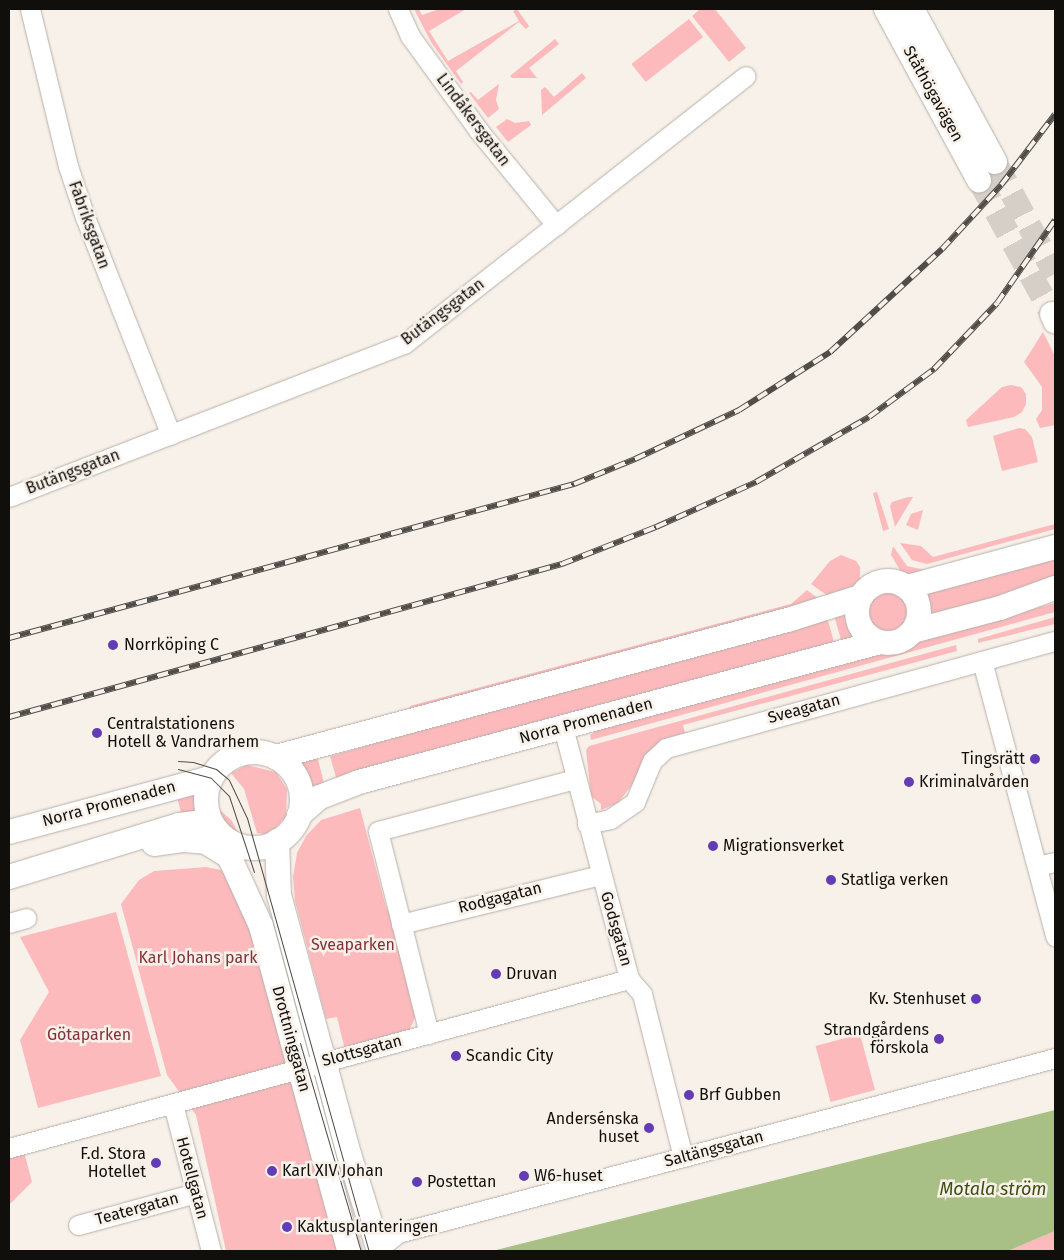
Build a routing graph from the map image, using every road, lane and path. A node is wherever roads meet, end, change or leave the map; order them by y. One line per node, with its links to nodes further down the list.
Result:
1 (30, 9): 9 (street, Fabriksgatan)
2 (398, 9): 8 (street, Lindåkersgatan)
3 (886, 9): 7 (main road, Ståthögavägen)
4 (912, 9): 6 (main road, Ståthögavägen)
5 (746, 76): 8 (street, Butängsgatan)
6 (995, 162)
7 (979, 180)
8 (556, 225): 9 (street, Butängsgatan)
9 (171, 434): 10 (street, Butängsgatan)
10 (9, 497)
11 (1055, 547): 12 (main road)
12 (907, 587): 14 (main road); 17 (main road)
13 (1055, 588): 16 (main road)
14 (860, 597): 19 (main road); 22 (main road)
15 (1055, 597): 16 (main road)
16 (1000, 608): 17 (main road)
17 (913, 630): 19 (main road)
18 (1055, 641): 20 (street, Sveagatan)
19 (880, 642): 21 (main road, Norra Promenaden)
20 (982, 661): 26 (street, Sveagatan); 33 (street)
21 (563, 727): 24 (street, Godsgatan); 25 (main road, Norra Promenaden)
22 (276, 757): 23 (main road); 25 (main road)
23 (210, 778): 27 (main road); 28 (main road, Norra Promenaden)
24 (575, 779): 26 (street, Godsgatan); 36 (street)
25 (299, 816): 29 (main road)
26 (587, 824): 34 (street, Godsgatan)
27 (215, 828): 29 (main road); 30 (main road); 31 (main road, Drottninggatan)
28 (9, 832)
29 (277, 841): 41 (main road, Drottninggatan)
30 (88, 855): 31 (main road); 35 (main road)
31 (230, 857): 42 (main road, Drottninggatan)
32 (1055, 862): 33 (street)
33 (1037, 866): 37 (street)
34 (600, 875): 36 (street, Rodgagatan); 38 (street, Godsgatan)
35 (9, 877)
36 (401, 924): 39 (street)
37 (1055, 936)
38 (629, 979): 39 (street, Slottsgatan); 45 (street, Godsgatan)
39 (429, 1034): 41 (street, Slottsgatan)
40 (1055, 1058): 45 (street, Saltängsgatan)
41 (325, 1061): 42 (street, Slottsgatan); 50 (main road, Drottninggatan)
42 (298, 1068): 43 (street, Slottsgatan); 49 (main road, Drottninggatan)
43 (175, 1113): 44 (street, Slottsgatan); 46 (street, Hotellgatan)
44 (9, 1148)
45 (683, 1157): 50 (street, Saltängsgatan)
46 (196, 1193): 47 (street, Teatergatan); 48 (street, Hotellgatan)
47 (78, 1225)
48 (211, 1251)
49 (349, 1251)
50 (380, 1251)

